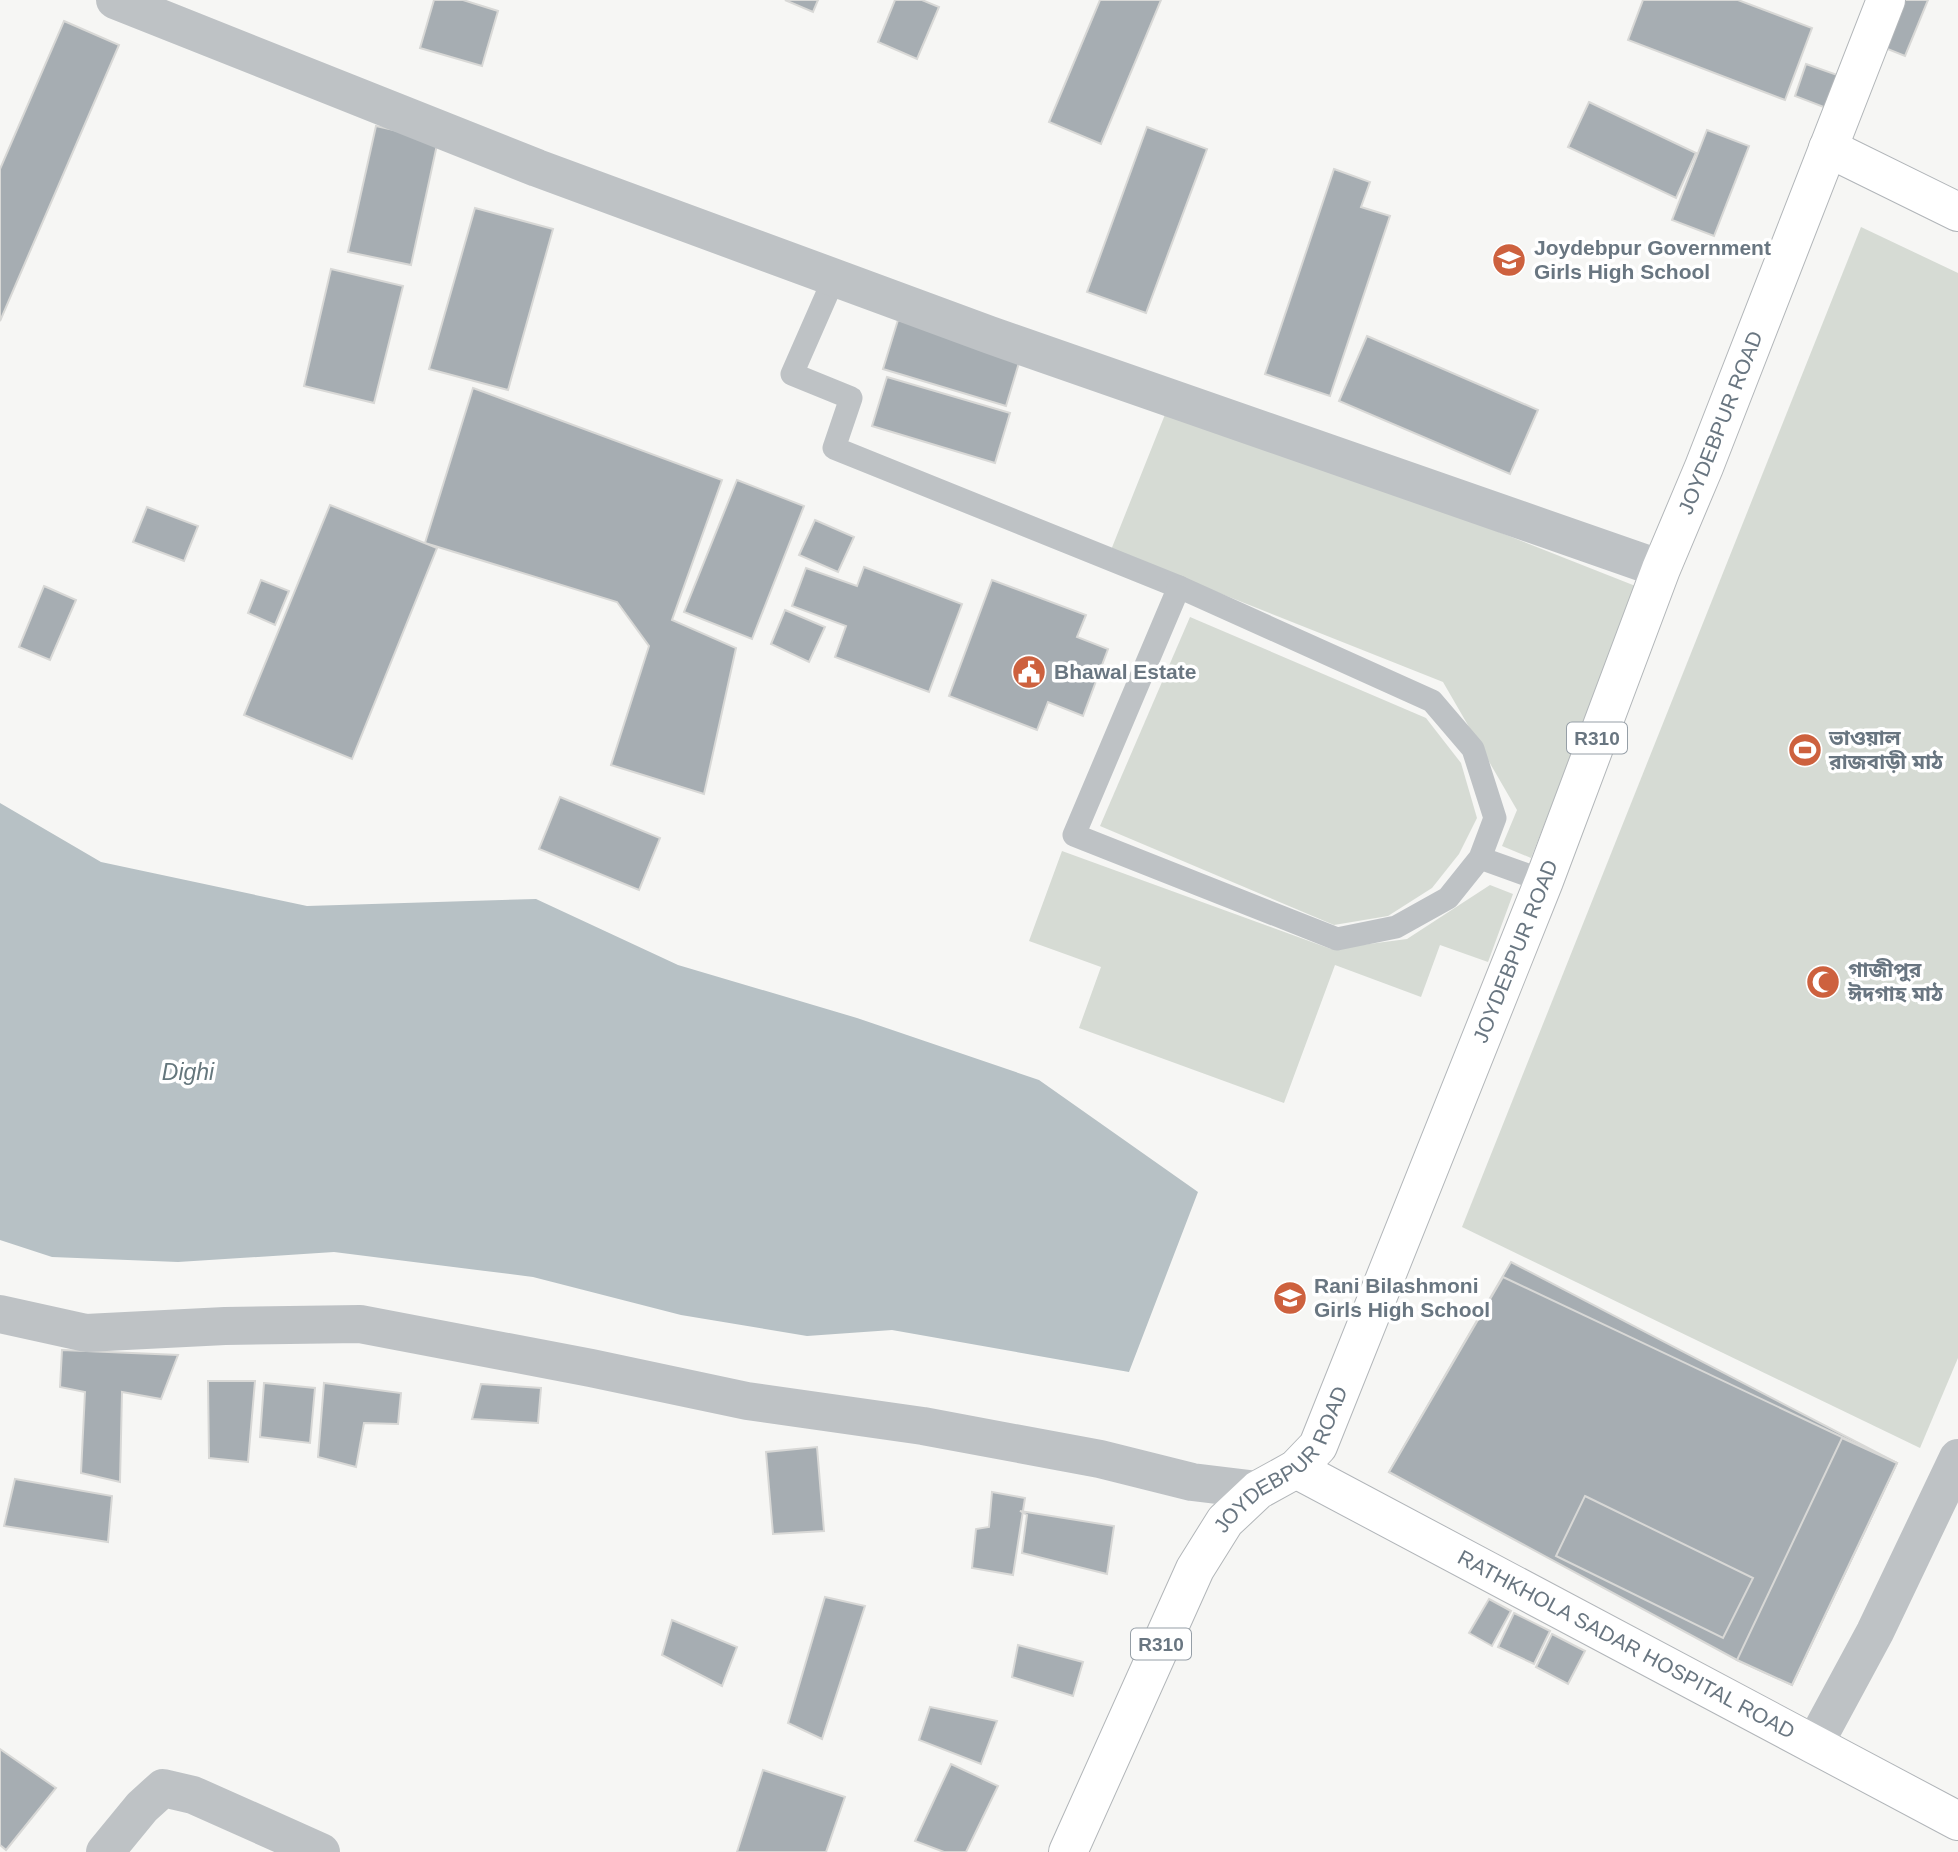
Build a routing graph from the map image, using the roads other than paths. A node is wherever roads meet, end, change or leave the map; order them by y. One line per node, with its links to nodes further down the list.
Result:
1 (115, 0): 5 (street)
2 (1886, 0): 3 (main road, JOYDEBPUR ROAD / R310)
3 (1828, 148): 4 (main road); 6 (main road, JOYDEBPUR ROAD / R310)
4 (1958, 212)
5 (835, 276): 6 (street); 7 (lane)
6 (1661, 569): 9 (main road, JOYDEBPUR ROAD / R310)
7 (1180, 587): 8 (lane); 8 (lane)
8 (1480, 858): 9 (lane)
9 (1544, 881): 12 (main road, JOYDEBPUR ROAD / R310)
10 (0, 1314): 13 (street)
11 (1958, 1458): 14 (street)
12 (1296, 1469): 13 (main road, JOYDEBPUR ROAD / R310); 14 (main road, RATHKHOLA SADAR HOSPITAL ROAD)
13 (1258, 1490): 18 (main road, JOYDEBPUR ROAD / R310)
14 (1814, 1745): 15 (main road, RATHKHOLA SADAR HOSPITAL ROAD)
15 (1958, 1821)
16 (309, 1850): 17 (street)
17 (105, 1852)
18 (1068, 1852)

